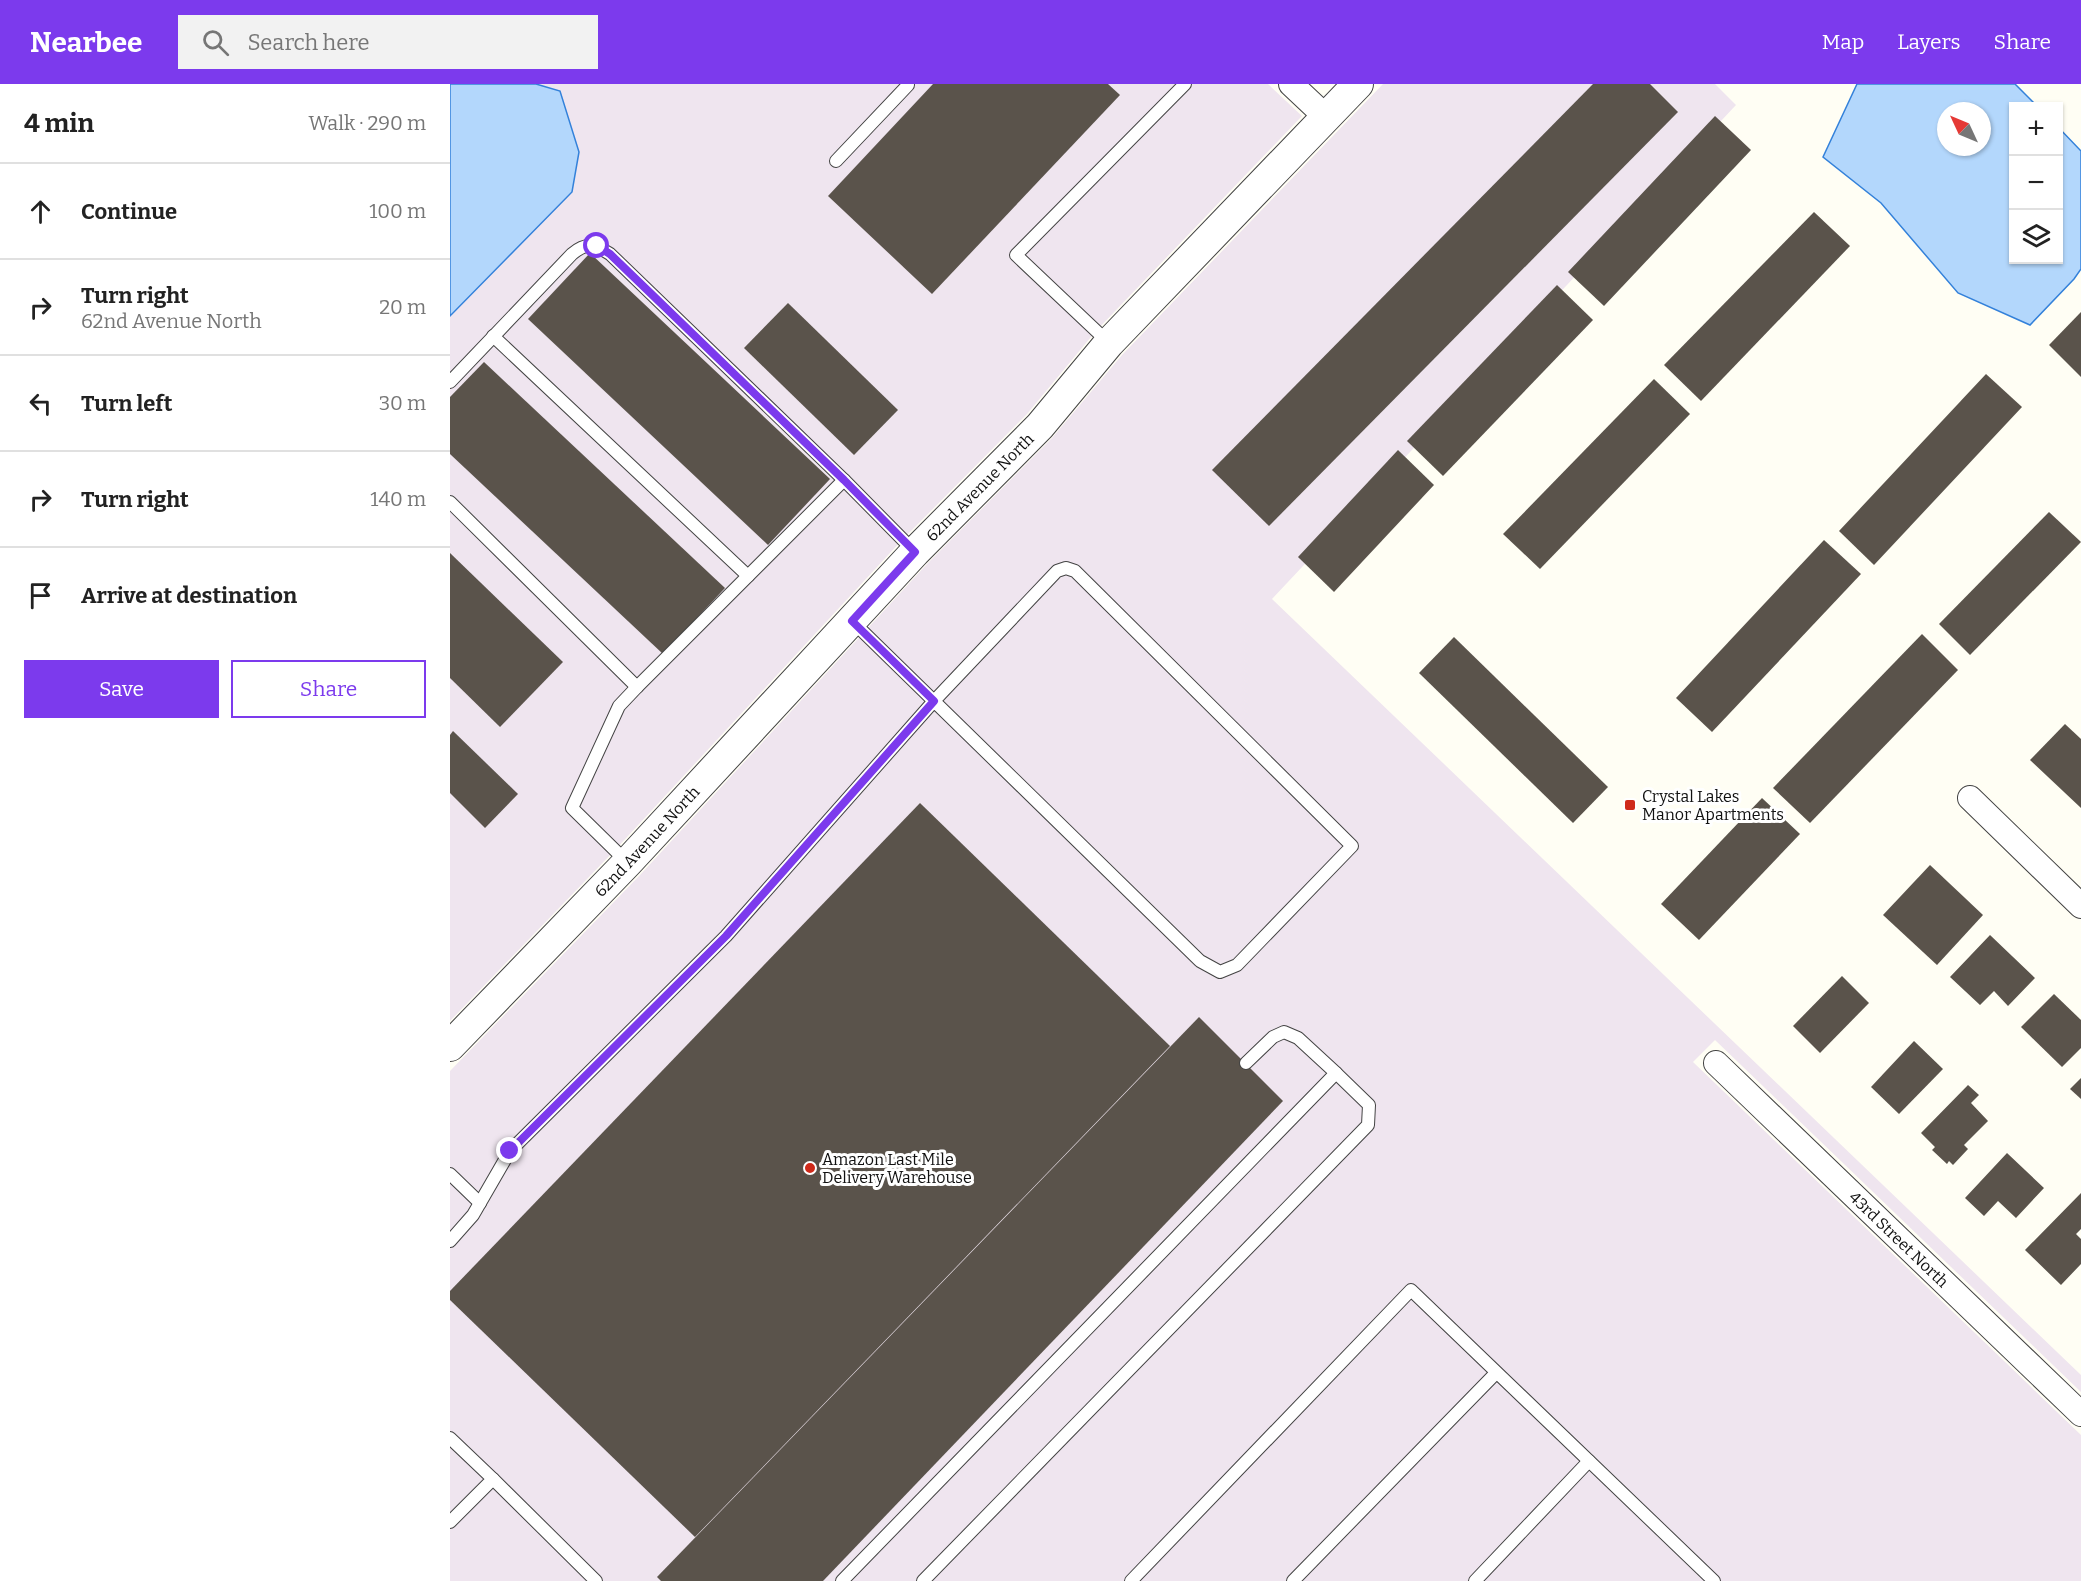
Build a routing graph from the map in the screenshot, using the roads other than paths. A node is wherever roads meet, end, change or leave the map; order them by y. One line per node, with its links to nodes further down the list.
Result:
1 (908, 84): 6 (lane)
2 (1185, 84): 8 (lane)
3 (1291, 84): 5 (street)
4 (1358, 84): 5 (street, 62nd Avenue North)
5 (1326, 117): 8 (street, 62nd Avenue North)
6 (836, 160)
7 (493, 336): 9 (lane); 10 (lane); 13 (lane)
8 (1109, 343): 12 (street, 62nd Avenue North)
9 (450, 382)
10 (844, 480): 12 (lane); 13 (lane)
11 (450, 502): 15 (lane)
12 (915, 552): 14 (street, 62nd Avenue North)
13 (747, 576): 15 (lane)
14 (852, 621): 16 (lane); 18 (street, 62nd Avenue North)
15 (638, 687): 18 (lane)
16 (934, 701): 16 (lane); 25 (lane)
17 (1970, 798): 19 (street)
18 (628, 862): 20 (street, 62nd Avenue North)
19 (2081, 906)
20 (450, 1046)
21 (1246, 1063): 23 (lane)
22 (1716, 1063): 28 (street, 43rd Street North)
23 (1336, 1073): 35 (lane); 36 (lane)
24 (450, 1174): 25 (lane)
25 (480, 1203): 26 (lane)
26 (450, 1241)
27 (1496, 1373): 30 (lane); 33 (lane); 37 (lane)
28 (2081, 1414)
29 (450, 1438): 31 (lane)
30 (1589, 1461): 38 (lane); 39 (lane)
31 (493, 1479): 32 (lane); 34 (lane)
32 (450, 1522)
33 (1136, 1579)
34 (596, 1581)
35 (842, 1581)
36 (923, 1581)
37 (1293, 1581)
38 (1475, 1581)
39 (1714, 1581)

